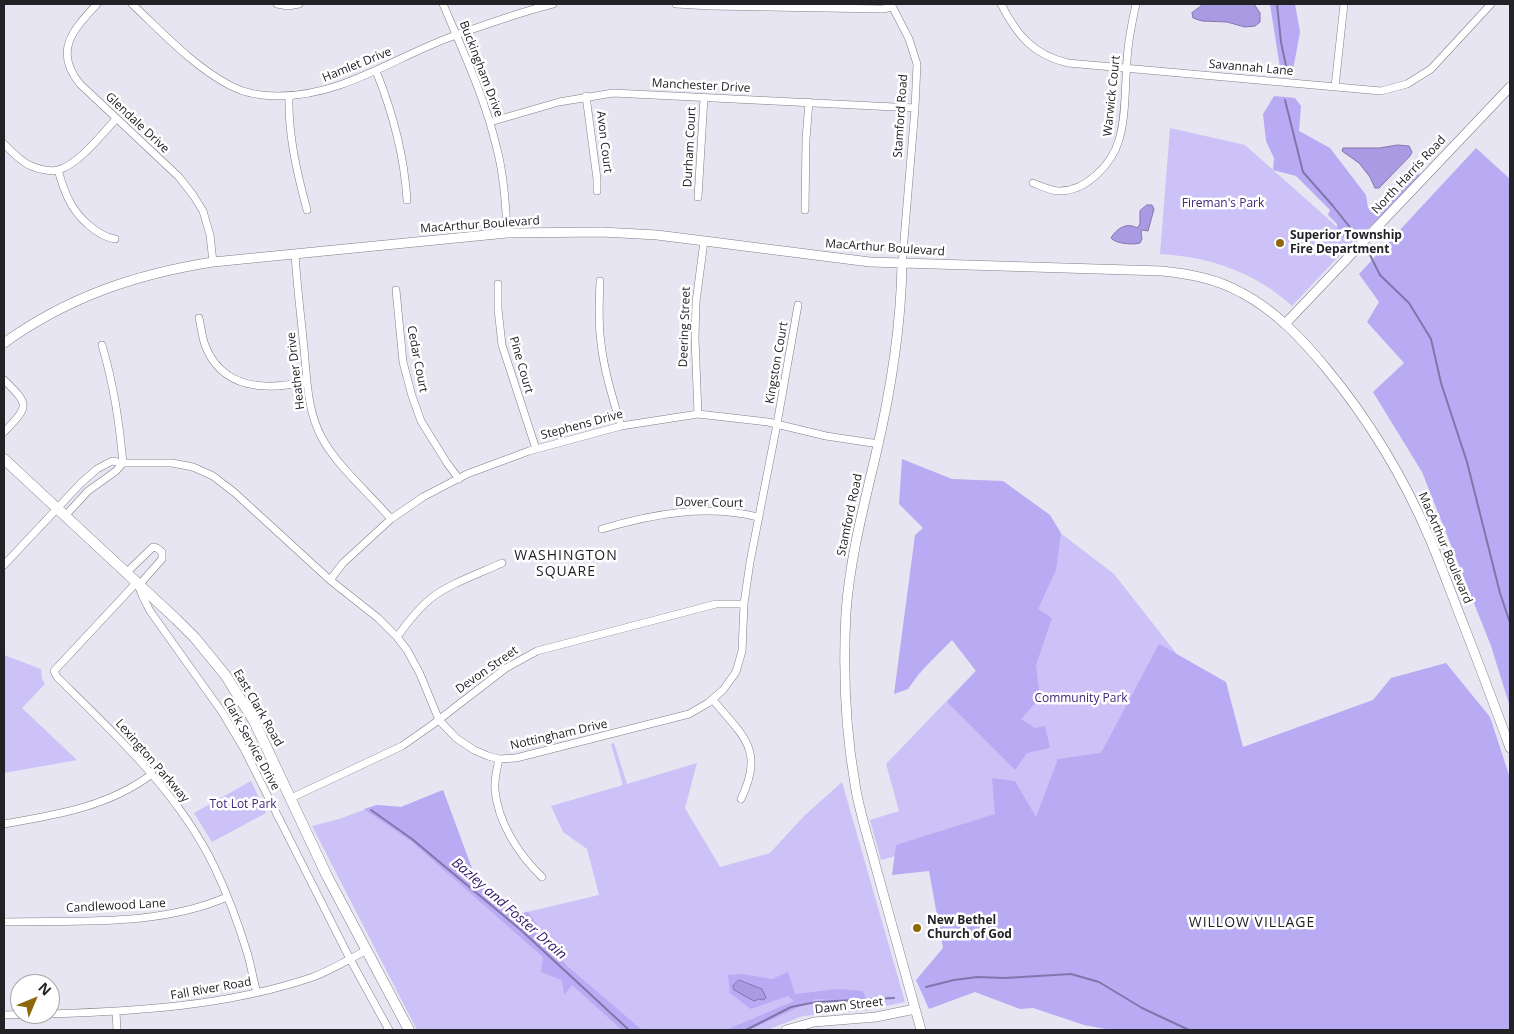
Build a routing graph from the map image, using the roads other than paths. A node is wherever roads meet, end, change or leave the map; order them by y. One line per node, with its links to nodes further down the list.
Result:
1 (97, 4): 23 (street, Glendale Drive)
2 (132, 4): 18 (street, Hamlet Drive)
3 (277, 4): 4 (street)
4 (299, 4)
5 (443, 4): 13 (street, Buckingham Drive)
6 (553, 4): 13 (street, Hamlet Drive)
7 (676, 4): 12 (street)
8 (1001, 4): 14 (street, Savannah Lane)
9 (1136, 4): 14 (street, Warwick Court)
10 (1344, 4): 16 (street)
11 (1491, 4): 16 (street, Savannah Lane)
12 (892, 5): 22 (street, Stamford Road)
13 (456, 35): 15 (street, Hamlet Drive); 24 (street, Buckingham Drive)
14 (1127, 68): 16 (street, Savannah Lane); 27 (street, Warwick Court)
15 (376, 71): 18 (street, Hamlet Drive); 30 (street)
16 (1335, 87)
17 (1510, 88): 44 (street, North Harris Road)
18 (289, 96): 31 (street)
19 (586, 96): 20 (street, Manchester Drive); 24 (street, Manchester Drive); 28 (street, Avon Court)
20 (704, 98): 21 (street, Manchester Drive); 29 (street, Durham Court)
21 (809, 102): 22 (street, Manchester Drive); 32 (street)
22 (915, 108): 38 (street, Stamford Road)
23 (116, 119): 26 (street); 37 (street, Glendale Drive)
24 (490, 122): 33 (street, Buckingham Drive)
25 (4, 144): 26 (street)
26 (58, 170): 34 (street)
27 (1033, 183)
28 (597, 191)
29 (698, 196)
30 (407, 200)
31 (307, 210)
32 (805, 210)
33 (507, 233): 35 (street, MacArthur Boulevard); 36 (street, MacArthur Boulevard)
34 (116, 239)
35 (704, 241): 38 (street, MacArthur Boulevard); 49 (street, Deering Street)
36 (295, 254): 37 (street, MacArthur Boulevard); 48 (street, Heather Drive)
37 (213, 262): 45 (street, MacArthur Boulevard)
38 (902, 264): 44 (street, MacArthur Boulevard); 53 (street, Stamford Road)
39 (600, 281): 51 (street)
40 (498, 284): 54 (street, Pine Court)
41 (396, 290): 57 (street, Cedar Court)
42 (798, 305): 50 (street, Kingston Court)
43 (199, 318): 48 (street)
44 (1285, 324): 72 (street, MacArthur Boulevard)
45 (4, 343)
46 (102, 345): 56 (street)
47 (4, 380): 52 (street)
48 (307, 381): 61 (street, Heather Drive)
49 (698, 414): 50 (street, Stephens Drive); 51 (street, Stephens Drive)
50 (778, 424): 53 (street, Stephens Drive); 60 (street, Nottingham Drive)
51 (621, 426): 54 (street, Stephens Drive)
52 (4, 432)
53 (878, 444): 84 (street, Stamford Road)
54 (536, 449): 57 (street, Stephens Drive)
55 (4, 459): 58 (main road, East Clark Road)
56 (123, 463): 58 (street, Nottingham Drive); 59 (street); 66 (street, Nottingham Drive)
57 (459, 479): 61 (street, Stephens Drive)
58 (57, 508): 59 (main road, East Clark Road); 64 (street, Nottingham Drive)
59 (65, 516): 65 (main road, East Clark Road)
60 (758, 517): 62 (street, Dover Court); 68 (street, Nottingham Drive)
61 (390, 518): 66 (street, Stephens Drive)
62 (602, 529)
63 (502, 563): 69 (street)
64 (4, 565)
65 (127, 572): 67 (main road, East Clark Road); 67 (street)
66 (330, 580): 69 (street, Nottingham Drive)
67 (138, 583): 74 (street, Lexington Parkway); 75 (main road, East Clark Road); 82 (street, Clark Service Drive)
68 (744, 604): 70 (street, Nottingham Drive); 71 (street, Devon Street)
69 (398, 637): 71 (street, Nottingham Drive)
70 (713, 700): 73 (street, Nottingham Drive); 76 (street)
71 (439, 720): 73 (street, Nottingham Drive); 75 (street, Devon Street)
72 (1510, 748)
73 (499, 759): 78 (street)
74 (152, 774): 77 (street); 79 (street, Lexington Parkway)
75 (291, 798): 81 (main road, East Clark Road)
76 (741, 799)
77 (4, 824)
78 (542, 877)
79 (227, 897): 80 (street, Candlewood Lane); 83 (street, Lexington Parkway)
80 (4, 922)
81 (367, 950): 82 (street, Fall River Road); 89 (main road, East Clark Road)
82 (350, 959): 83 (street, Fall River Road); 88 (street, Clark Service Drive)
83 (257, 993): 85 (street, Fall River Road)
84 (915, 1009): 90 (street, Dawn Street); 91 (street, Stamford Road)
85 (116, 1012): 86 (street, Fall River Road); 87 (street)
86 (60, 1014)
87 (117, 1030)
88 (389, 1030)
89 (410, 1030)
90 (786, 1030)
91 (920, 1030)

